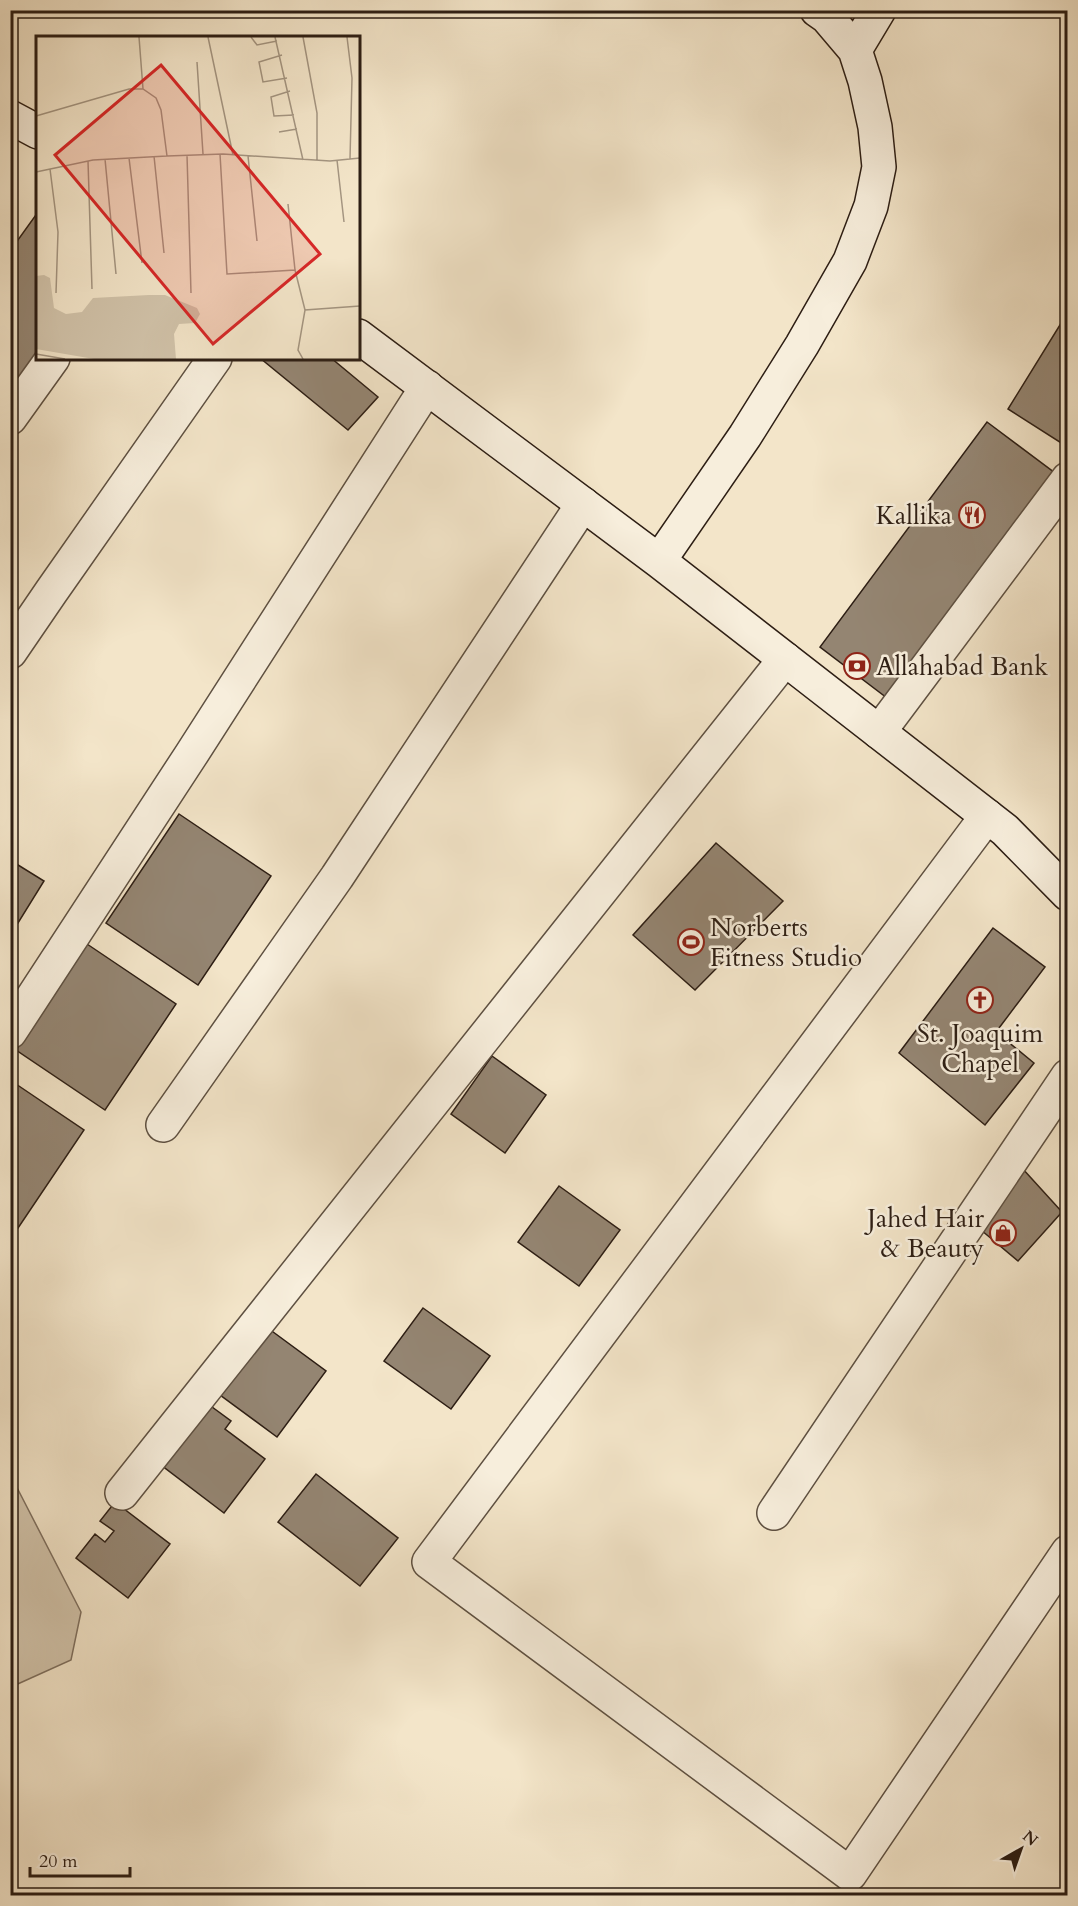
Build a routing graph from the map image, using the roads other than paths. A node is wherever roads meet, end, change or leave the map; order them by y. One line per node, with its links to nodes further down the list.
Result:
1 (817, 10): 3 (street)
2 (879, 10): 3 (street)
3 (855, 50): 13 (street)
4 (10, 117): 5 (street)
5 (36, 131)
6 (360, 337): 9 (street)
7 (52, 360): 10 (street)
8 (214, 360): 14 (street)
9 (427, 387): 12 (street); 19 (street)
10 (10, 418)
11 (1068, 479): 16 (street)
12 (583, 504): 13 (street); 21 (street)
13 (659, 561): 15 (street)
14 (10, 652)
15 (785, 659): 16 (street); 22 (street)
16 (879, 732): 17 (street)
17 (987, 816): 18 (street); 25 (street)
18 (1065, 883)
19 (10, 1032)
20 (1068, 1076): 23 (street)
21 (163, 1125)
22 (122, 1493)
23 (774, 1513)
24 (1068, 1552): 25 (street)
25 (845, 1885)

